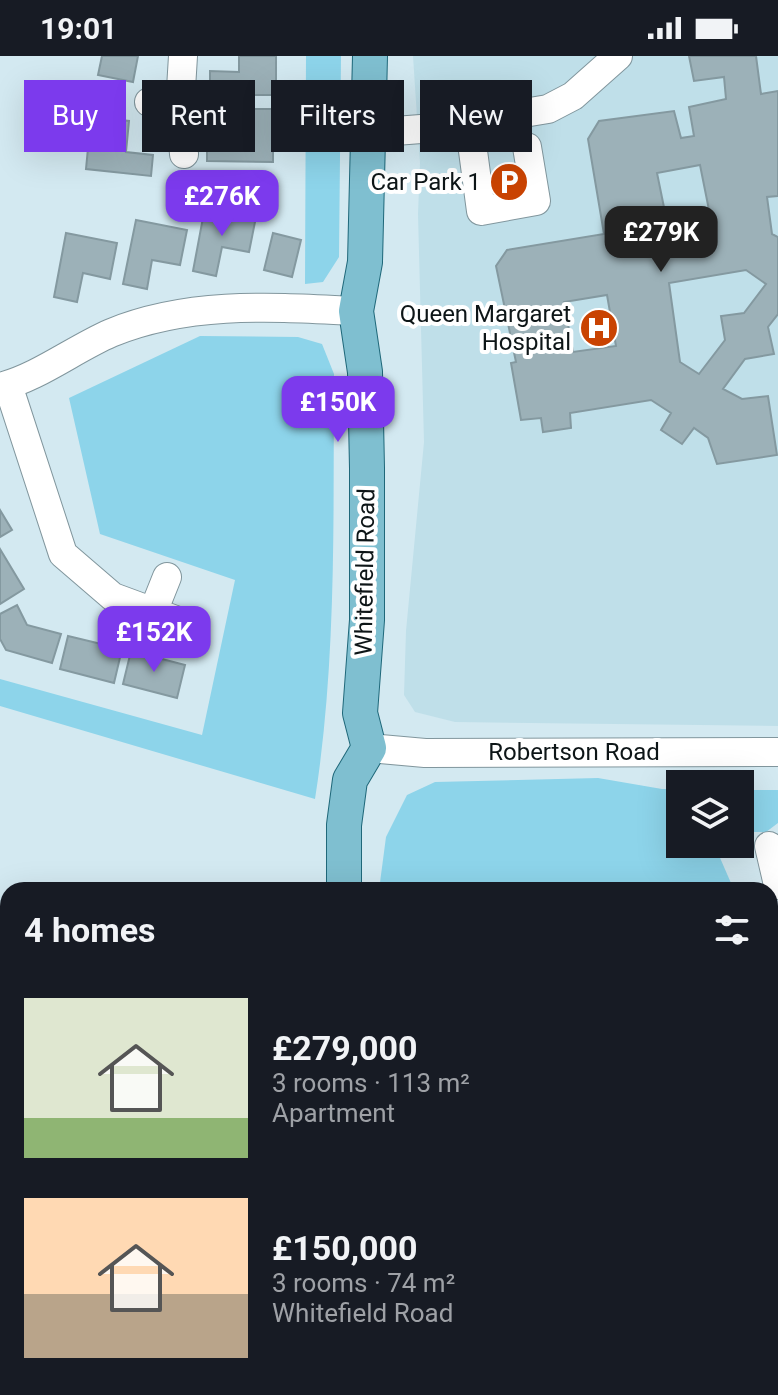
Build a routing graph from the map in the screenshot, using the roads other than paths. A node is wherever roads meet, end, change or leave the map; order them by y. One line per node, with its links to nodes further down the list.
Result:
1 (183, 56): 5 (street)
2 (370, 56): 6 (main road, Whitefield Road)
3 (597, 56): 7 (street)
4 (618, 56): 7 (street)
5 (182, 80)
6 (370, 80)
7 (583, 86): 8 (street)
8 (532, 111)
9 (368, 152): 12 (main road, Whitefield Road)
10 (473, 152): 11 (street)
11 (528, 152)
12 (356, 311): 13 (street); 17 (main road, Whitefield Road)
13 (4, 386): 15 (street)
14 (167, 577): 15 (street)
15 (153, 612): 16 (street)
16 (189, 625)
17 (369, 748): 18 (street, Robertson Road); 20 (main road)
18 (778, 752)
19 (769, 846): 21 (street)
20 (344, 882)
21 (777, 882)

